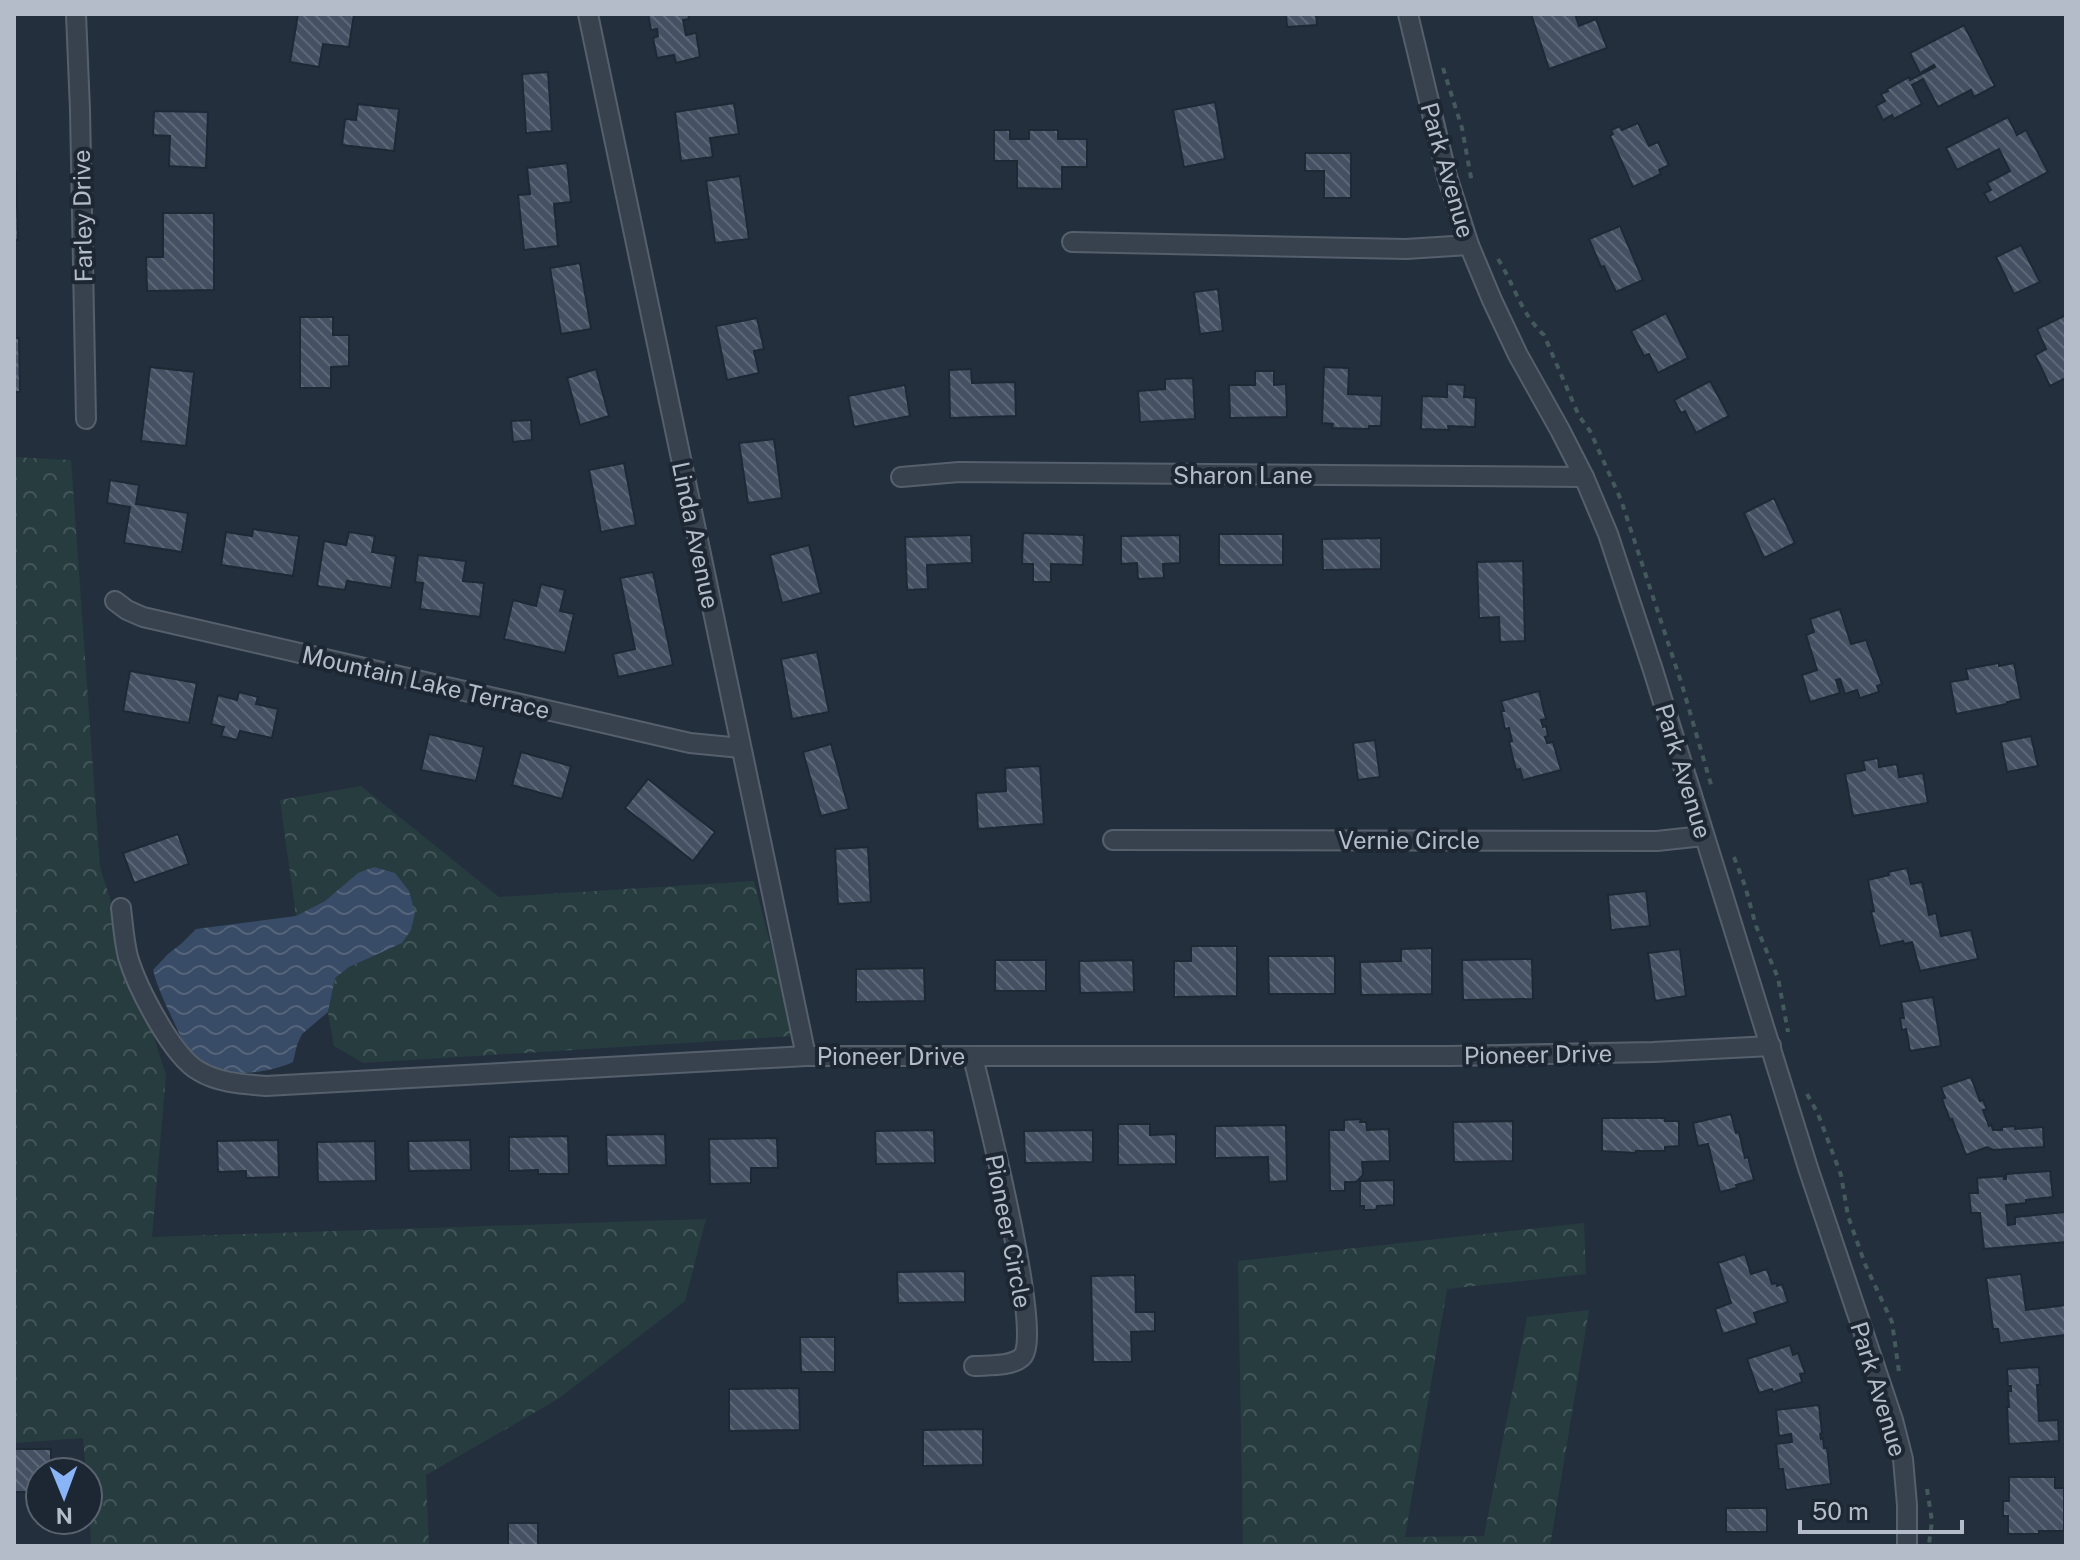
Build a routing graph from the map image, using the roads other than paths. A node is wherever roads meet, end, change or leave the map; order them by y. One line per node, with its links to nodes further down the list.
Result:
1 (76, 14): 6 (street, Farley Drive)
2 (588, 14): 10 (street, Linda Avenue)
3 (1408, 14): 5 (street, Park Avenue)
4 (1072, 242): 5 (street)
5 (1469, 245): 8 (street, Park Avenue)
6 (86, 419)
7 (901, 477): 8 (street, Sharon Lane)
8 (1584, 477): 11 (street, Park Avenue)
9 (115, 601): 10 (street, Mountain Lake Terrace)
10 (741, 748): 15 (street, Linda Avenue)
11 (1703, 836): 12 (street, Vernie Circle); 14 (street, Park Avenue)
12 (1113, 840)
13 (121, 908): 15 (street, Pioneer Drive)
14 (1771, 1046): 16 (street, Pioneer Drive); 18 (street, Park Avenue)
15 (806, 1056): 16 (street, Pioneer Drive)
16 (973, 1057): 17 (street, Pioneer Circle)
17 (974, 1366)
18 (1907, 1546)

